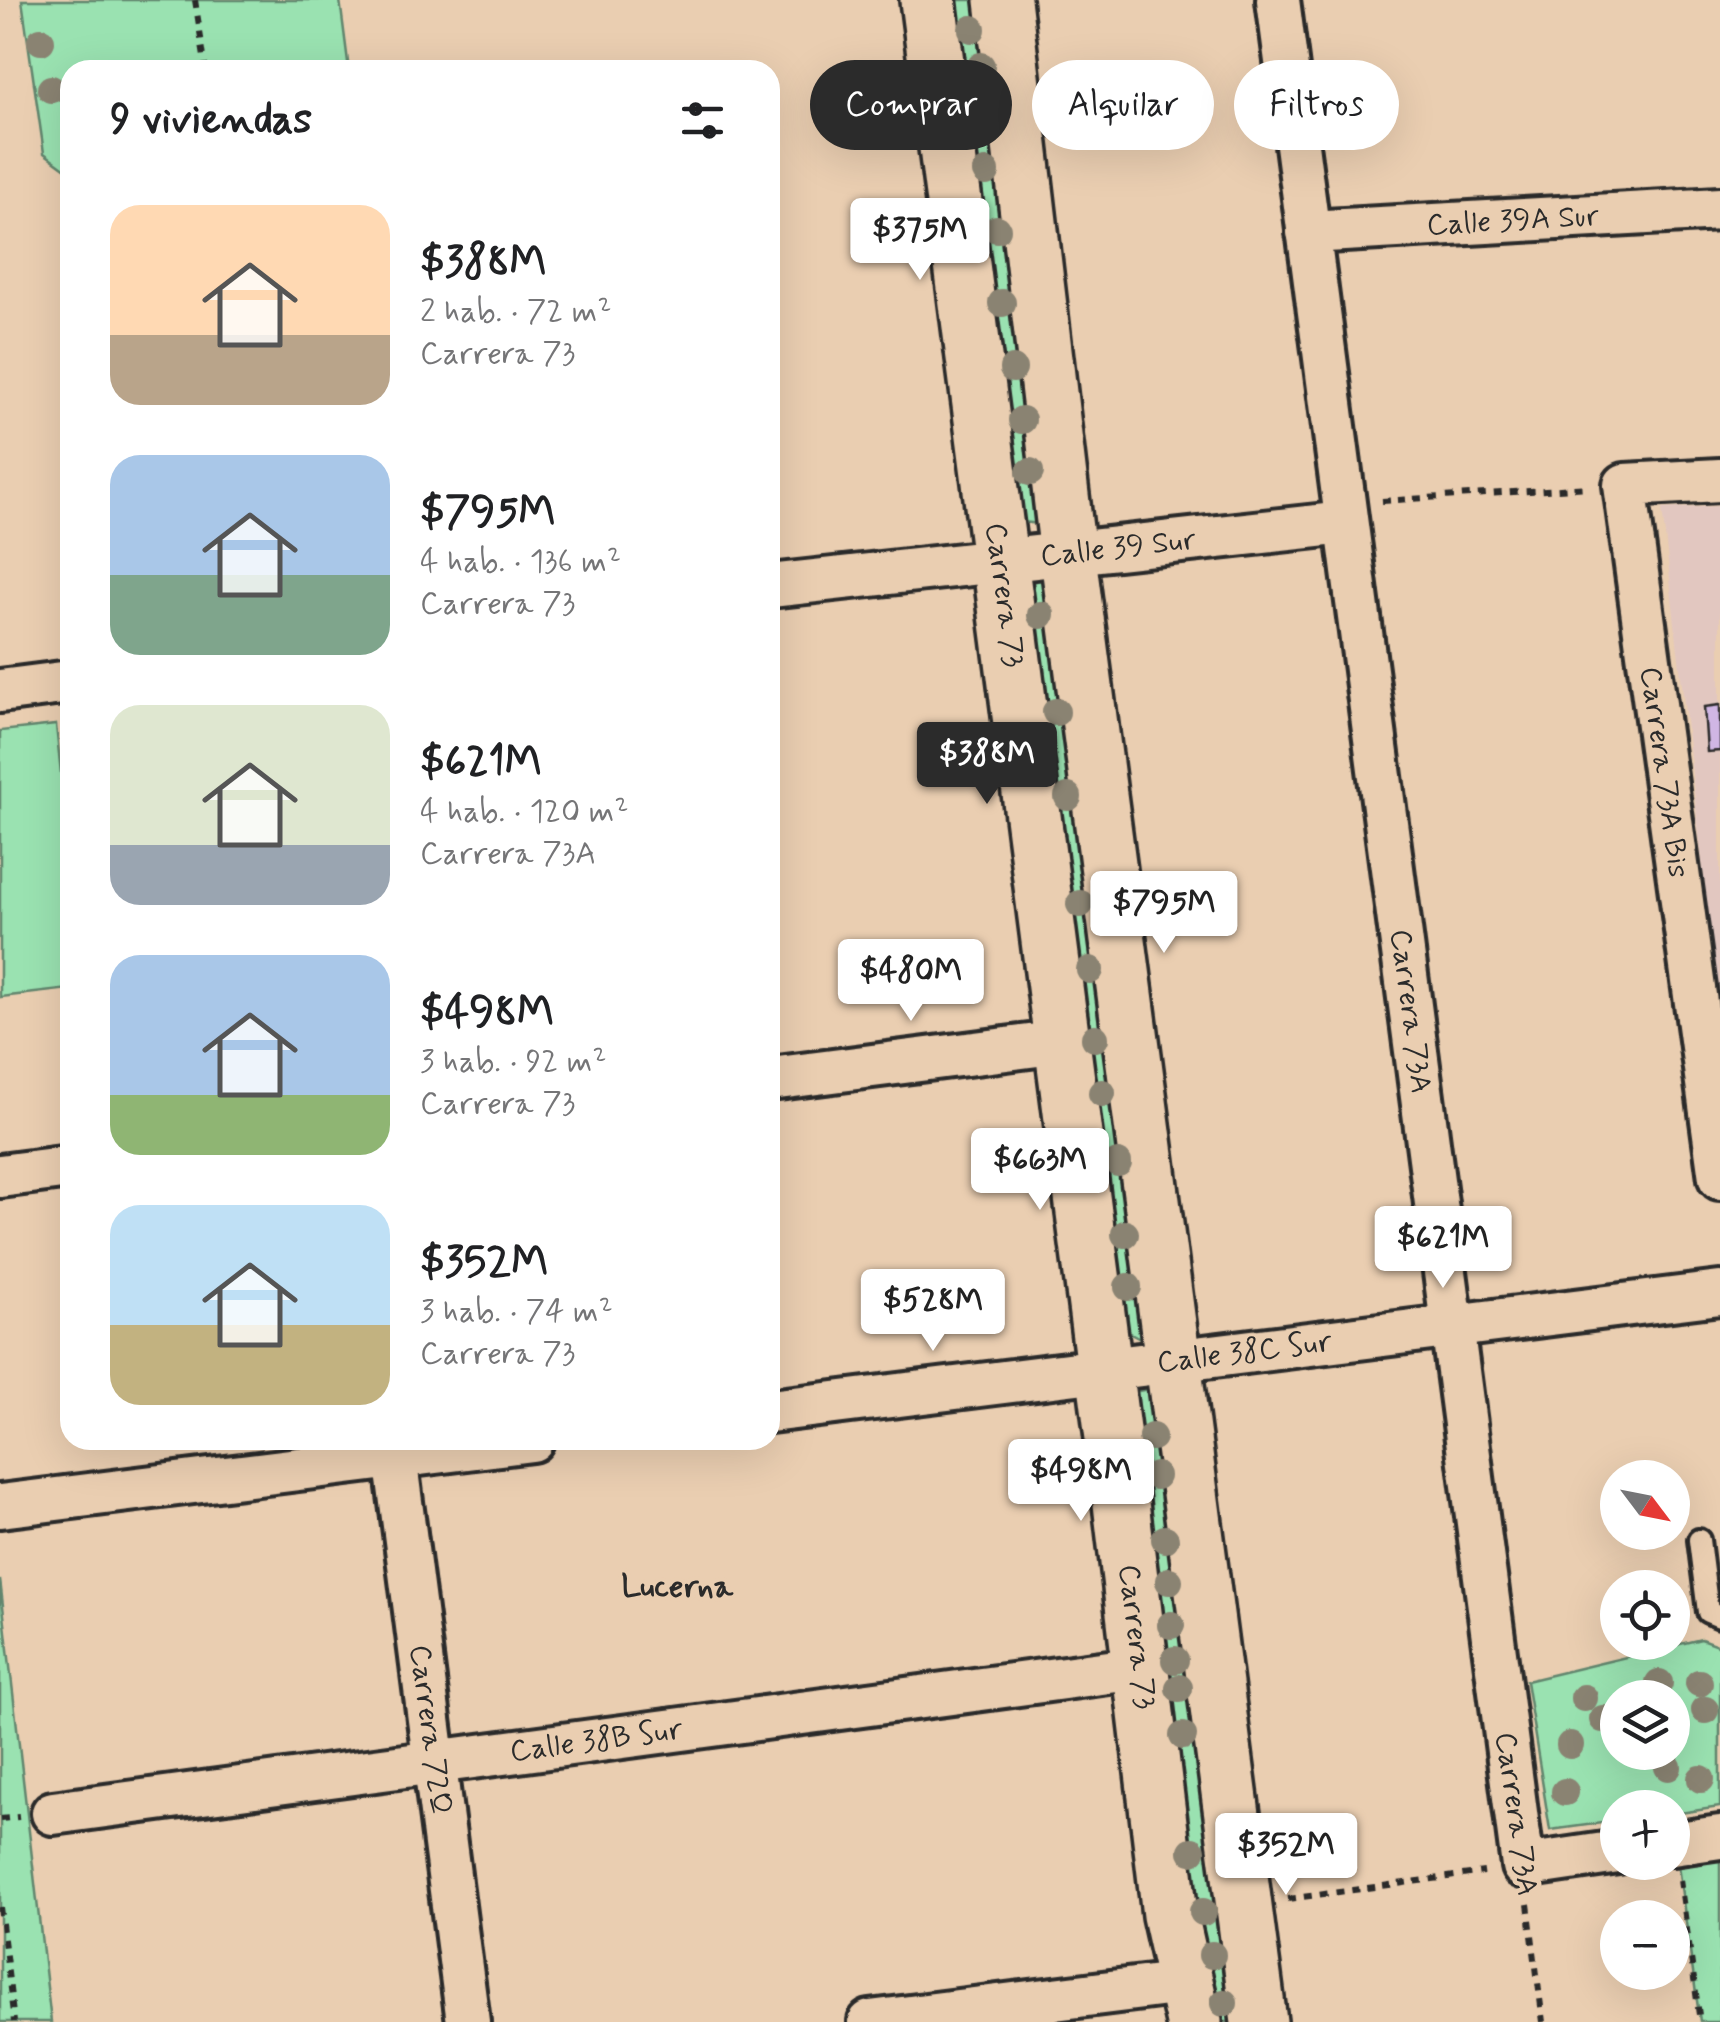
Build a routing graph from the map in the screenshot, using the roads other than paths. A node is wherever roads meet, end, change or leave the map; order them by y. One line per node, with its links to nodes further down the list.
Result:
1 (928, 0): 9 (street, Carrera 73)
2 (1003, 0): 8 (street)
3 (1278, 0): 5 (street, Carrera 73A)
4 (1720, 210): 5 (street, Calle 39A Sur)
5 (1308, 232): 7 (street, Carrera 73A)
6 (1720, 480): 17 (street, Carrera 73A Bis)
7 (1344, 513): 8 (street, Calle 39 Sur); 19 (street, Carrera 73A)
8 (1069, 550): 9 (street, Calle 39 Sur); 20 (street)
9 (998, 558): 10 (street, Calle 39 Sur); 13 (street, Carrera 73)
10 (780, 585)
11 (60, 683): 12 (street)
12 (0, 692)
13 (1061, 1042): 14 (street); 21 (street, Carrera 73)
14 (780, 1077)
15 (60, 1168): 16 (street)
16 (0, 1176)
17 (1720, 1178)
18 (1720, 1294): 19 (street, Calle 38C Sur)
19 (1452, 1326): 20 (street, Calle 38C Sur); 33 (street, Carrera 73A)
20 (1174, 1361): 21 (street, Calle 38C Sur); 37 (street)
21 (1104, 1370): 22 (street, Calle 38C Sur); 28 (street, Carrera 73)
22 (780, 1409)
23 (380, 1450): 25 (street)
24 (394, 1450): 29 (street, Carrera 72Q)
25 (0, 1506)
26 (1698, 1540): 27 (lane)
27 (1720, 1616)
28 (1139, 1668): 29 (street, Calle 38B Sur); 34 (street, Carrera 73)
29 (434, 1764): 30 (street, Calle 38B Sur); 35 (street, Carrera 72Q)
30 (53, 1814)
31 (1720, 1837): 32 (street)
32 (1690, 1842)
33 (1600, 1855)
34 (1189, 2003): 36 (street)
35 (468, 2022)
36 (870, 2022)
37 (1258, 2022)

